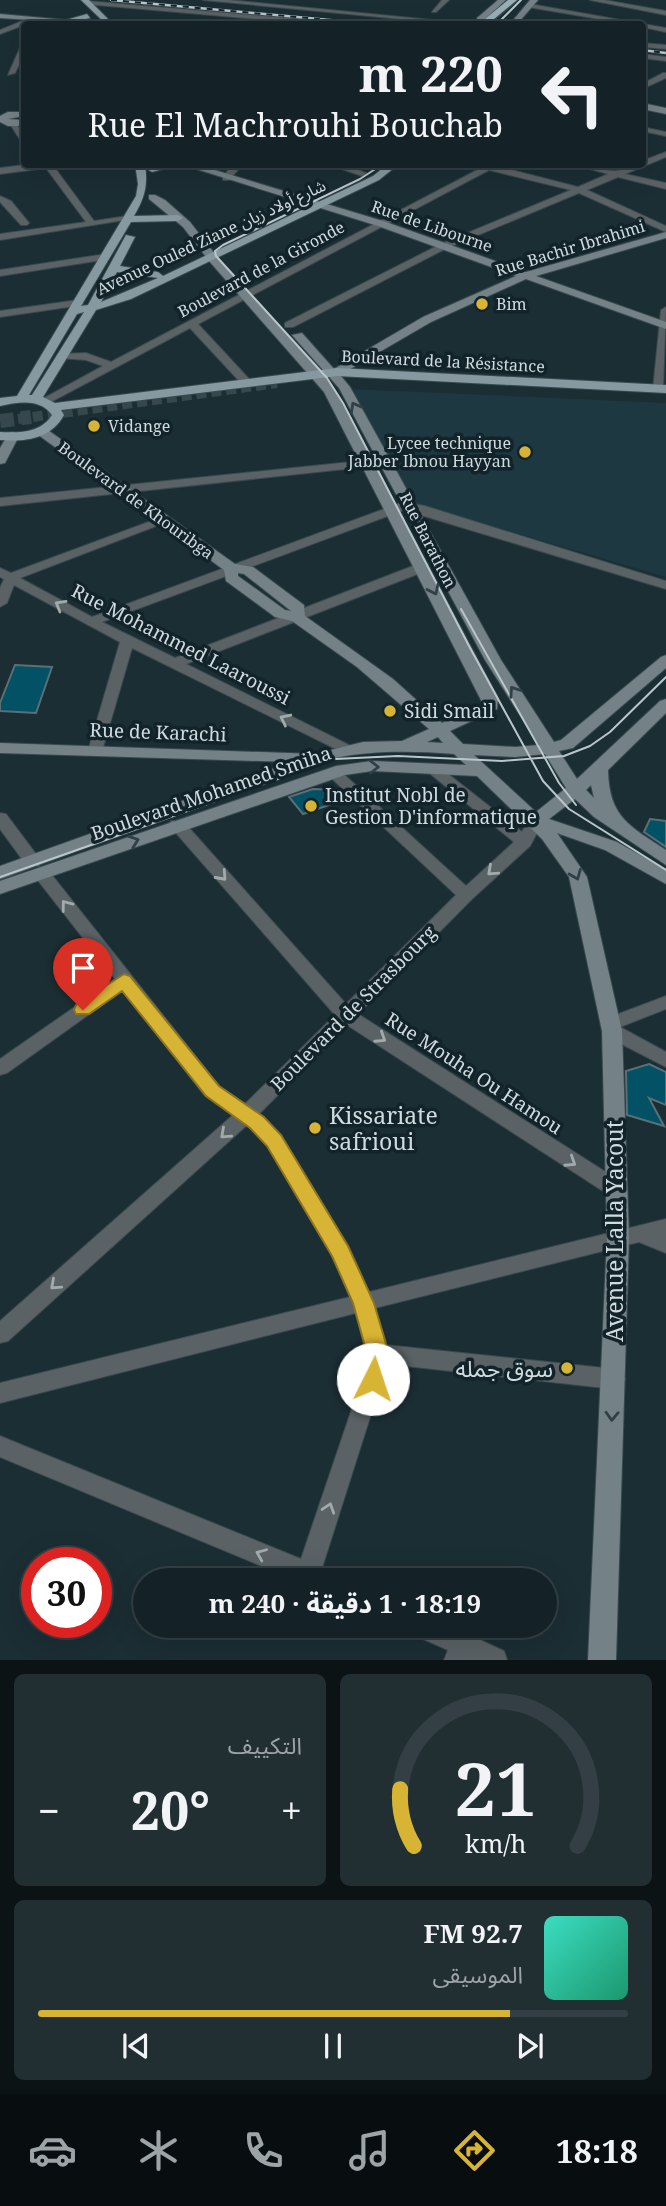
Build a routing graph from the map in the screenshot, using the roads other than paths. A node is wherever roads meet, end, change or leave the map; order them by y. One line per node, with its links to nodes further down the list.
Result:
1 (73, 0): 19 (main road)
2 (206, 0): 9 (street)
3 (322, 0): 12 (street)
4 (446, 0): 14 (street)
5 (502, 0): 26 (street)
6 (513, 0): 27 (highway)
7 (593, 0): 11 (street)
8 (86, 1): 16 (main road); 24 (street)
9 (217, 1): 12 (street)
10 (530, 2): 17 (street); 28 (highway); 29 (street)
11 (642, 8): 15 (street); 32 (street)
12 (309, 9): 21 (street)
13 (421, 9): 14 (street)
14 (435, 11): 21 (street)
15 (666, 13)
16 (97, 14): 20 (street); 23 (main road)
17 (581, 14): 30 (street); 31 (street)
18 (0, 16): 22 (street)
19 (88, 20)
20 (183, 20)
21 (425, 20): 25 (street)
22 (27, 21)
23 (106, 21)
24 (274, 21)
25 (436, 21)
26 (482, 21)
27 (487, 21)
28 (508, 21)
29 (515, 21)
30 (575, 21)
31 (620, 21)
32 (637, 21)
33 (21, 25): 36 (street)
34 (646, 26): 35 (street)
35 (666, 30)
36 (0, 32)
37 (646, 45): 38 (street)
38 (666, 47)
39 (21, 54): 43 (street)
40 (646, 56): 41 (street)
41 (666, 59)
42 (21, 71): 43 (street)
43 (11, 73): 44 (street)
44 (0, 75)
45 (666, 75): 46 (street)
46 (646, 84)
47 (646, 85): 48 (street)
48 (666, 88)
49 (646, 107): 50 (street)
50 (666, 111)
51 (646, 130): 52 (street)
52 (666, 134)
53 (663, 156): 54 (street)
54 (646, 162)
55 (27, 168): 68 (street)
56 (49, 168): 80 (street)
57 (141, 168): 81 (main road)
58 (152, 168): 74 (main road)
59 (196, 168): 71 (street, Rue de Libourne)
60 (235, 168): 71 (street)
61 (345, 168): 69 (street)
62 (370, 168): 69 (main road, Avenue Ouled Ziane شارع أولاد زيان)
63 (390, 168): 77 (main road, Avenue Ouled Ziane شارع أولاد زيان)
64 (487, 168): 83 (street, Boulevard de la Gironde)
65 (498, 168): 73 (street)
66 (592, 168): 70 (street)
67 (632, 168): 70 (street)
68 (0, 172)
69 (362, 173): 76 (main road, Avenue Ouled Ziane شارع أولاد زيان)
70 (617, 174): 72 (street); 73 (street)
71 (226, 178): 76 (street, Rue de Libourne)
72 (666, 186)
73 (580, 190): 85 (street); 88 (street)
74 (152, 197): 78 (main road); 79 (street, Rue Barathon)
75 (0, 199): 82 (street)
76 (304, 201): 77 (street, Rue de Libourne); 89 (main road, Avenue Ouled Ziane شارع أولاد زيان)
77 (320, 205): 83 (street, Rue de Libourne); 89 (main road, Avenue Ouled Ziane شارع أولاد زيان)
78 (140, 218): 79 (main road); 81 (main road); 91 (main road)
79 (178, 218): 89 (street, Rue Barathon)
80 (89, 219): 81 (street); 82 (street); 87 (street)
81 (127, 219): 90 (main road)
82 (24, 223): 84 (street)
83 (382, 224): 88 (street, Rue de Libourne); 95 (street, Boulevard de la Gironde)
84 (0, 226)
85 (666, 229)
86 (666, 235): 94 (street, Rue Bachir Ibrahimi)
87 (0, 237)
88 (444, 246): 94 (street, Rue de Libourne); 101 (street)
89 (211, 253): 93 (main road, Avenue Ouled Ziane شارع أولاد زيان); 95 (street, Rue Barathon); 96 (main road, Avenue Ouled Ziane شارع أولاد زيان)
90 (106, 257): 92 (street); 97 (main road)
91 (115, 268): 93 (main road); 96 (main road)
92 (0, 273)
93 (158, 275): 96 (main road, Avenue Ouled Ziane شارع أولاد زيان)
94 (524, 276): 102 (street, Rue de Libourne); 105 (street, Rue Bachir Ibrahimi)
95 (251, 292): 100 (street, Boulevard de la Gironde); 101 (street); 105 (street, Rue Barathon)
96 (94, 304): 97 (main road, Avenue Ouled Ziane شارع أولاد زيان); 103 (main road)
97 (76, 307): 99 (street); 109 (main road)
98 (666, 310): 102 (street)
99 (0, 314)
100 (192, 324): 104 (street, Boulevard de la Gironde); 107 (street)
101 (289, 325): 105 (street)
102 (665, 325): 108 (street)
103 (64, 356): 104 (street); 111 (main road)
104 (108, 368): 111 (street, Boulevard de la Gironde)
105 (329, 375): 107 (main road, Boulevard de la Résistance); 108 (main road, Boulevard de la Résistance); 111 (main road, Boulevard de la Résistance); 115 (street, Rue Barathon); 118 (street, one-way to 105)
106 (388, 377): 108 (main road)
107 (246, 382): 111 (main road, Boulevard de la Résistance)
108 (664, 393)
109 (21, 399): 110 (main road); 111 (main road)
110 (0, 402)
111 (47, 407): 112 (main road)
112 (41, 431): 113 (main road); 116 (street, Boulevard de Khouribga)
113 (6, 436): 114 (street)
114 (0, 460)
115 (370, 464): 116 (street); 119 (street, Rue Barathon)
116 (121, 490): 117 (street); 120 (street, Boulevard de Khouribga)
117 (0, 502)
118 (409, 507): 119 (street); 124 (street); 136 (street, one-way to 118)
119 (392, 509): 121 (street, Rue Barathon); 122 (street)
120 (166, 520): 122 (street, Boulevard de Khouribga); 123 (street)
121 (423, 567): 126 (street); 132 (street, Rue Barathon, one-way to 132)
122 (231, 568): 126 (street, Boulevard de Khouribga); 127 (street)
123 (6, 574): 125 (street); 127 (street, Rue Mohammed Laaroussi, one-way to 123)
124 (666, 585)
125 (0, 603)
126 (297, 617): 130 (street); 132 (street, Boulevard de Khouribga)
127 (91, 622): 128 (street, Rue Mohammed Laaroussi)
128 (127, 640): 130 (street, Rue Mohammed Laaroussi); 138 (street)
129 (666, 660): 136 (street)
130 (173, 664): 137 (street, Rue Mohammed Laaroussi, one-way to 130)
131 (666, 704): 142 (street, Boulevard de Strasbourg)
132 (441, 729): 133 (street, Boulevard Mohamed Smiha); 135 (street, Boulevard de Khouribga)
133 (405, 746): 135 (street); 137 (street, Boulevard Mohamed Smiha)
134 (0, 748): 138 (street, Rue de Karachi)
135 (461, 748): 136 (street); 143 (street, Boulevard de Khouribga)
136 (551, 748): 145 (street)
137 (346, 750): 139 (street, Boulevard Mohamed Smiha)
138 (95, 751): 140 (street, Rue de Karachi)
139 (314, 759): 140 (street, Boulevard Mohamed Smiha); 144 (street)
140 (277, 764): 152 (street, Boulevard Mohamed Smiha)
141 (433, 769): 143 (street, Boulevard Mohamed Smiha); 144 (street, Boulevard Mohamed Smiha, one-way to 141); 150 (street)
142 (600, 770): 145 (street, Boulevard de Strasbourg); 149 (street)
143 (482, 771): 147 (street, Boulevard de Khouribga)
144 (333, 772): 148 (street, Boulevard Mohamed Smiha); 156 (street)
145 (576, 790): 147 (street, Boulevard de Strasbourg); 149 (street)
146 (0, 818): 152 (street)
147 (536, 820): 150 (street, Boulevard de Strasbourg); 154 (street); 160 (street, Avenue Lalla Yacout, one-way to 160)
148 (177, 825): 152 (street, Boulevard Mohamed Smiha, one-way to 148); 159 (street, Rue Mouha Ou Hamou, one-way to 159)
149 (618, 826): 151 (street)
150 (524, 842): 156 (street, Boulevard de Strasbourg, one-way to 156)
151 (666, 859)
152 (38, 868): 153 (street, Boulevard Mohamed Smiha); 155 (street, Boulevard Mohamed Smiha); 157 (street, one-way to 152)
153 (0, 873)
154 (666, 878)
155 (0, 888)
156 (466, 895): 159 (street, Boulevard de Strasbourg)
157 (124, 981): 162 (street); 163 (street)
158 (666, 1002): 160 (street)
159 (346, 1015): 163 (street, Boulevard de Strasbourg); 164 (street, Rue Mouha Ou Hamou, one-way to 164)
160 (611, 1027): 161 (street); 164 (street, Avenue Lalla Yacout)
161 (666, 1060)
162 (0, 1068)
163 (246, 1116): 168 (street); 169 (street, Boulevard de Strasbourg, one-way to 169)
164 (616, 1189): 166 (street, Avenue Lalla Yacout)
165 (666, 1227): 166 (street)
166 (629, 1235): 167 (street); 168 (street); 171 (street, Avenue Lalla Yacout)
167 (666, 1245)
168 (363, 1303): 170 (street); 172 (street)
169 (0, 1334)
170 (378, 1354): 171 (street); 175 (street, one-way to 170)
171 (614, 1379): 179 (street, Avenue Lalla Yacout, one-way to 179)
172 (0, 1394)
173 (0, 1446): 174 (street, one-way to 173)
174 (294, 1568)
175 (319, 1568)
176 (441, 1638): 177 (street)
177 (461, 1652): 178 (street)
178 (495, 1660)
179 (602, 1660)

